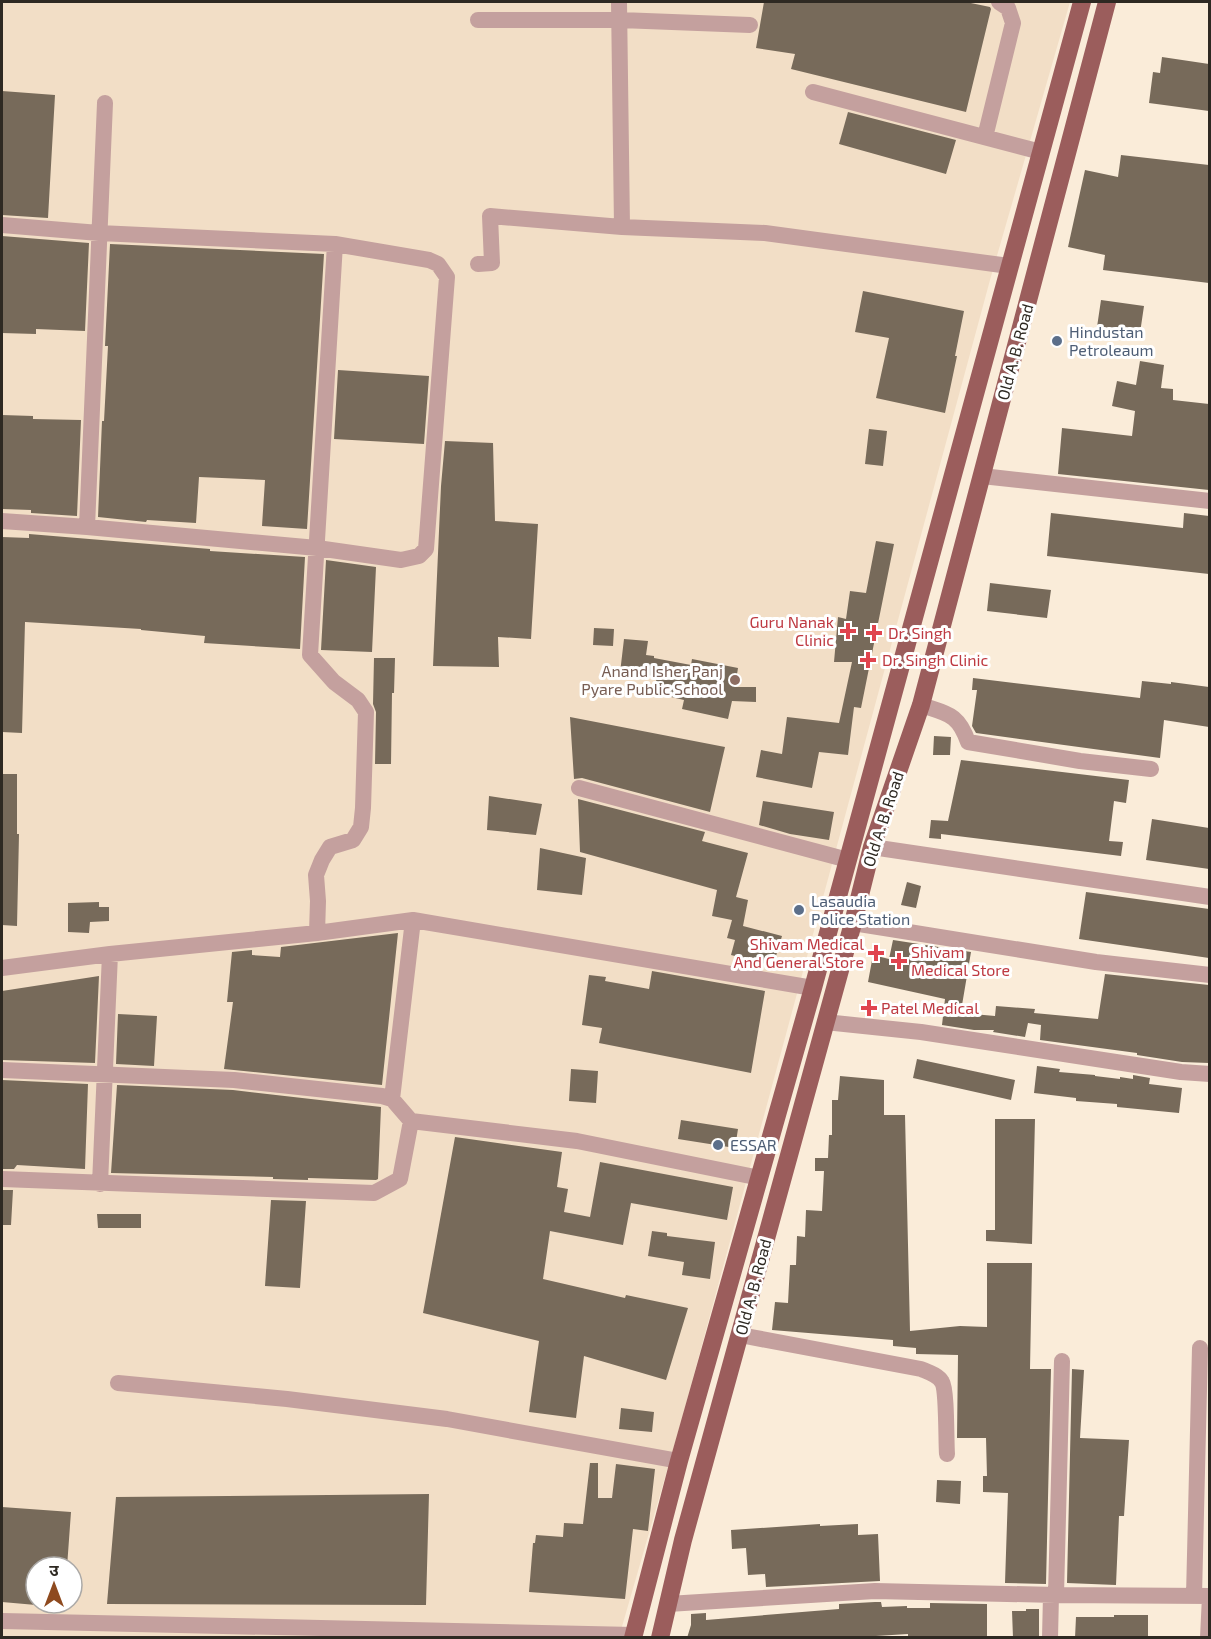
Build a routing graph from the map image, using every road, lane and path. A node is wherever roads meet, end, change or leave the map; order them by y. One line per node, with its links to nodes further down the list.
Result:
1 (620, 2): 6 (street)
2 (999, 2): 10 (street)
3 (1082, 2): 11 (main road, Old A. B. Road)
4 (1107, 2): 18 (main road, Old A. B. Road)
5 (478, 20): 6 (street)
6 (620, 20): 7 (street); 13 (street)
7 (750, 25)
8 (813, 93): 10 (street)
9 (105, 103): 14 (street)
10 (985, 136): 11 (street)
11 (1041, 152): 17 (main road, Old A. B. Road)
12 (2, 225): 14 (street)
13 (622, 227): 16 (street); 17 (street)
14 (99, 232): 15 (street); 21 (street)
15 (335, 244): 22 (street); 22 (street)
16 (477, 264)
17 (1009, 266): 27 (main road, Old A. B. Road)
18 (982, 476): 19 (street); 23 (main road, Old A. B. Road)
19 (1209, 501)
20 (2, 521): 21 (street)
21 (87, 527): 22 (street)
22 (317, 549): 31 (street)
23 (921, 705): 24 (street); 26 (main road, Old A. B. Road)
24 (1151, 769)
25 (579, 788): 27 (street)
26 (872, 847): 28 (street); 30 (main road, Old A. B. Road)
27 (848, 861): 35 (main road, Old A. B. Road)
28 (1209, 897)
29 (413, 920): 31 (street); 35 (street); 40 (street)
30 (853, 923): 34 (street); 36 (main road, Old A. B. Road)
31 (316, 933): 32 (street)
32 (110, 954): 33 (street); 39 (street)
33 (2, 968)
34 (1209, 975)
35 (813, 988): 42 (main road, Old A. B. Road)
36 (825, 1022): 38 (street); 45 (main road, Old A. B. Road)
37 (2, 1070): 39 (street)
38 (1209, 1074)
39 (104, 1075): 40 (street); 44 (street)
40 (392, 1099): 41 (street)
41 (411, 1121): 42 (street); 44 (street)
42 (760, 1178): 50 (main road, Old A. B. Road)
43 (2, 1179): 44 (street)
44 (100, 1184)
45 (740, 1335): 49 (street); 53 (main road, Old A. B. Road)
46 (1200, 1348): 52 (street)
47 (1062, 1361): 51 (street)
48 (118, 1383): 50 (street)
49 (947, 1454)
50 (679, 1461): 55 (main road, Old A. B. Road)
51 (1053, 1595): 52 (street); 53 (street); 57 (street)
52 (1194, 1596): 58 (street)
53 (668, 1604): 56 (main road, Old A. B. Road)
54 (2, 1621): 55 (street)
55 (634, 1636)
56 (660, 1638)
57 (1050, 1638)
58 (1208, 1638)

